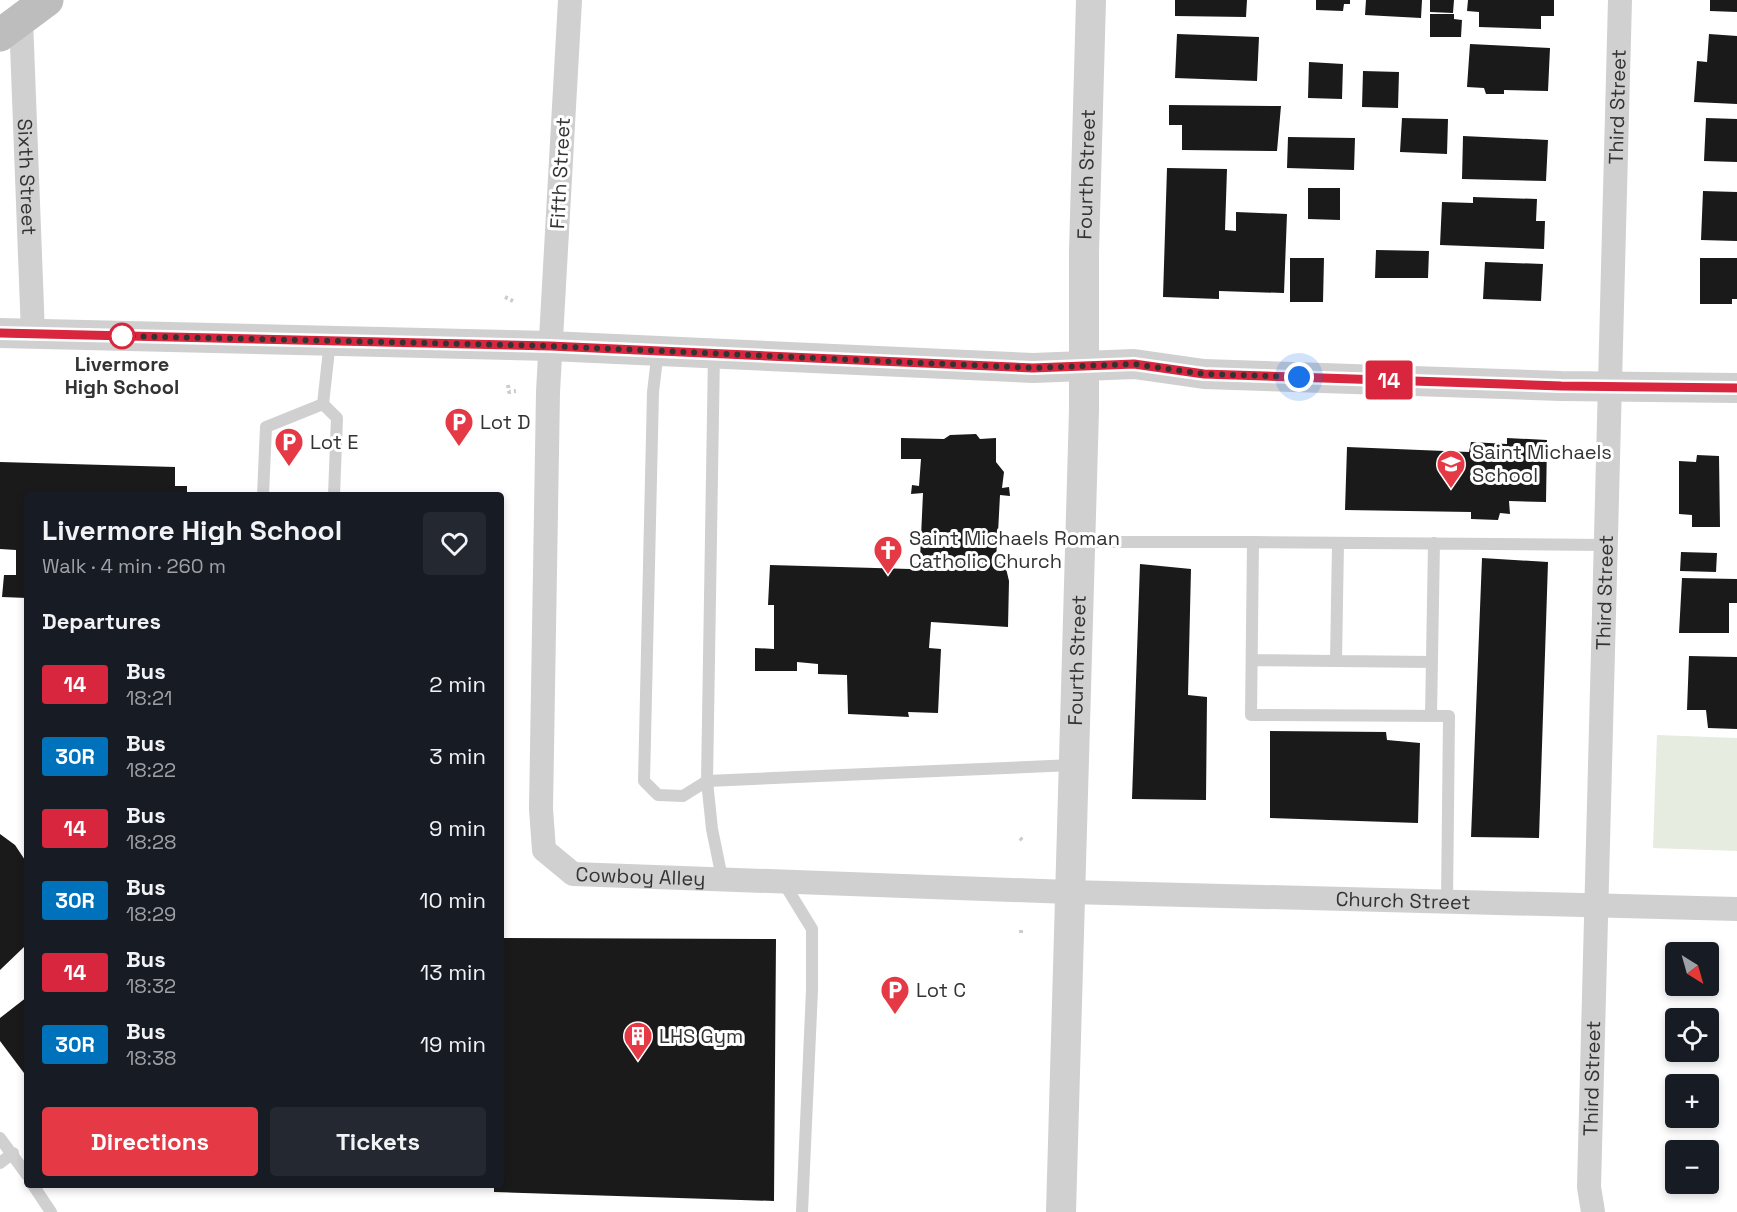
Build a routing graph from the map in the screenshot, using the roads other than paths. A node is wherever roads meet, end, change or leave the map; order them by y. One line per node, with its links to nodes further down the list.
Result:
1 (570, 0): 8 (street, Fifth Street)
2 (1091, 0): 11 (street, Fourth Street)
3 (1620, 0): 12 (street, Third Street)
4 (23, 18): 6 (street, Sixth Street)
5 (0, 333): 6 (street)
6 (33, 334): 7 (street)
7 (330, 341): 8 (street); 14 (lane)
8 (550, 346): 9 (street); 28 (street, Cowboy Alley)
9 (658, 350): 10 (street); 27 (lane)
10 (714, 353): 11 (street); 27 (lane)
11 (1084, 365): 12 (street); 17 (street, Fourth Street)
12 (1609, 385): 13 (street); 21 (street, Third Street)
13 (1737, 388)
14 (323, 404): 15 (lane); 16 (lane)
15 (263, 492)
16 (334, 492)
17 (1080, 542): 18 (lane); 26 (street, Fourth Street)
18 (1253, 542): 19 (lane); 22 (lane)
19 (1338, 543): 20 (lane); 23 (lane)
20 (1434, 543): 21 (lane); 24 (lane)
21 (1605, 545): 32 (street, Third Street)
22 (1252, 660): 23 (lane); 25 (lane)
23 (1336, 661): 24 (lane)
24 (1432, 662): 25 (lane)
25 (1431, 716): 31 (lane)
26 (1073, 765): 27 (lane); 30 (street, Fourth Street)
27 (707, 781): 28 (lane)
28 (722, 878): 29 (street, Cowboy Alley)
29 (782, 880): 30 (street, Cowboy Alley); 40 (lane)
30 (1069, 892): 31 (street, Church Street); 41 (street, Fourth Street)
31 (1447, 903): 32 (street, Church Street)
32 (1597, 904): 33 (street, Church Street); 42 (street, Third Street)
33 (1737, 909)
34 (0, 1138): 35 (lane)
35 (13, 1153): 36 (lane); 37 (lane)
36 (0, 1163)
37 (24, 1170)
38 (35, 1188): 39 (lane)
39 (51, 1212)
40 (802, 1212)
41 (1061, 1212)
42 (1593, 1212)

